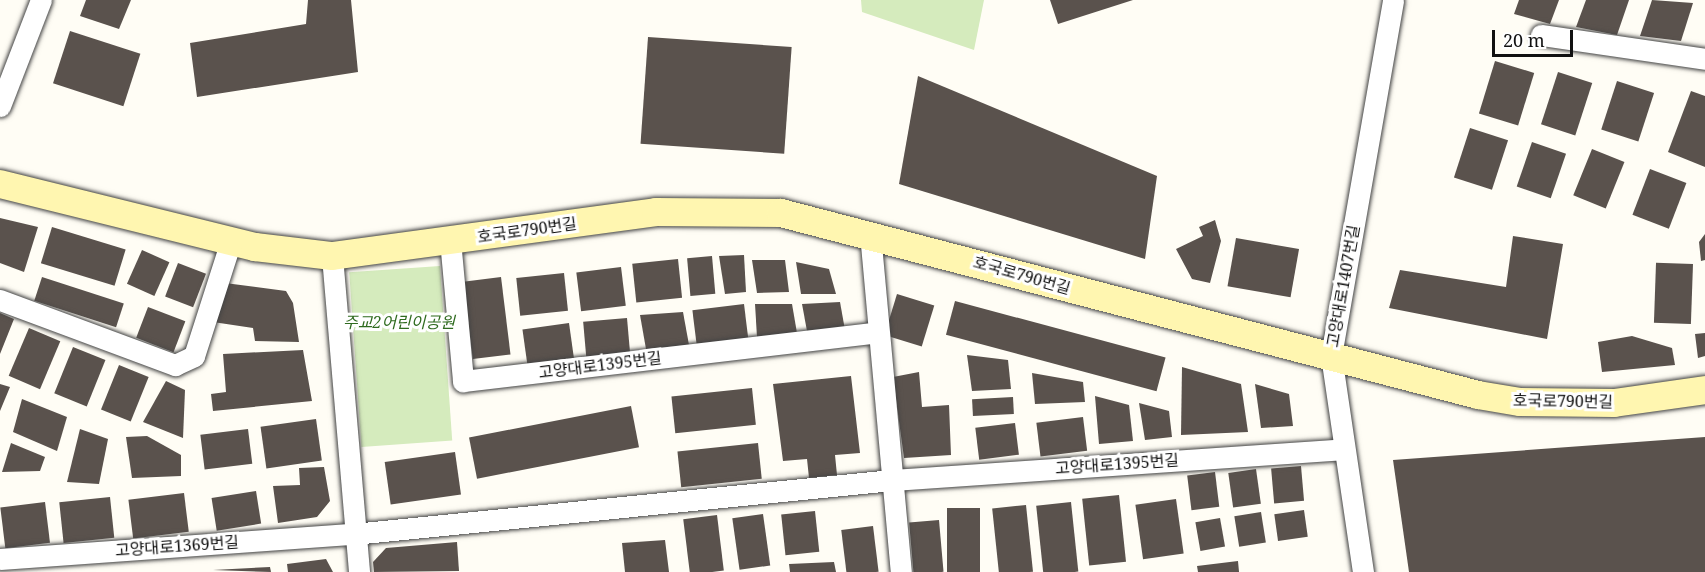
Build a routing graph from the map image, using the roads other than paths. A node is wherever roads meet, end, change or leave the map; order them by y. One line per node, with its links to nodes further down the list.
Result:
1 (41, 0): 5 (street)
2 (1393, 0): 13 (street, 고양대로1407번길)
3 (1541, 35): 4 (street)
4 (1705, 59)
5 (0, 106)
6 (0, 184): 9 (street, 호국로790번길)
7 (870, 232): 8 (street, 호국로790번길); 12 (street); 13 (street, 호국로790번길)
8 (450, 240): 10 (street, 호국로790번길); 12 (street, 고양대로1395번길)
9 (231, 241): 10 (street, 호국로790번길); 11 (street)
10 (332, 256): 17 (street)
11 (0, 300)
12 (877, 332): 16 (street)
13 (1331, 356): 14 (street, 호국로790번길); 15 (street, 고양대로1407번길)
14 (1705, 390)
15 (1342, 448): 16 (street, 고양대로1395번길); 21 (street, 고양대로1407번길)
16 (892, 480): 17 (street, 고양대로1395번길); 20 (street)
17 (353, 534): 18 (street, 고양대로1369번길); 19 (street)
18 (0, 559)
19 (359, 572)
20 (901, 572)
21 (1363, 572)

